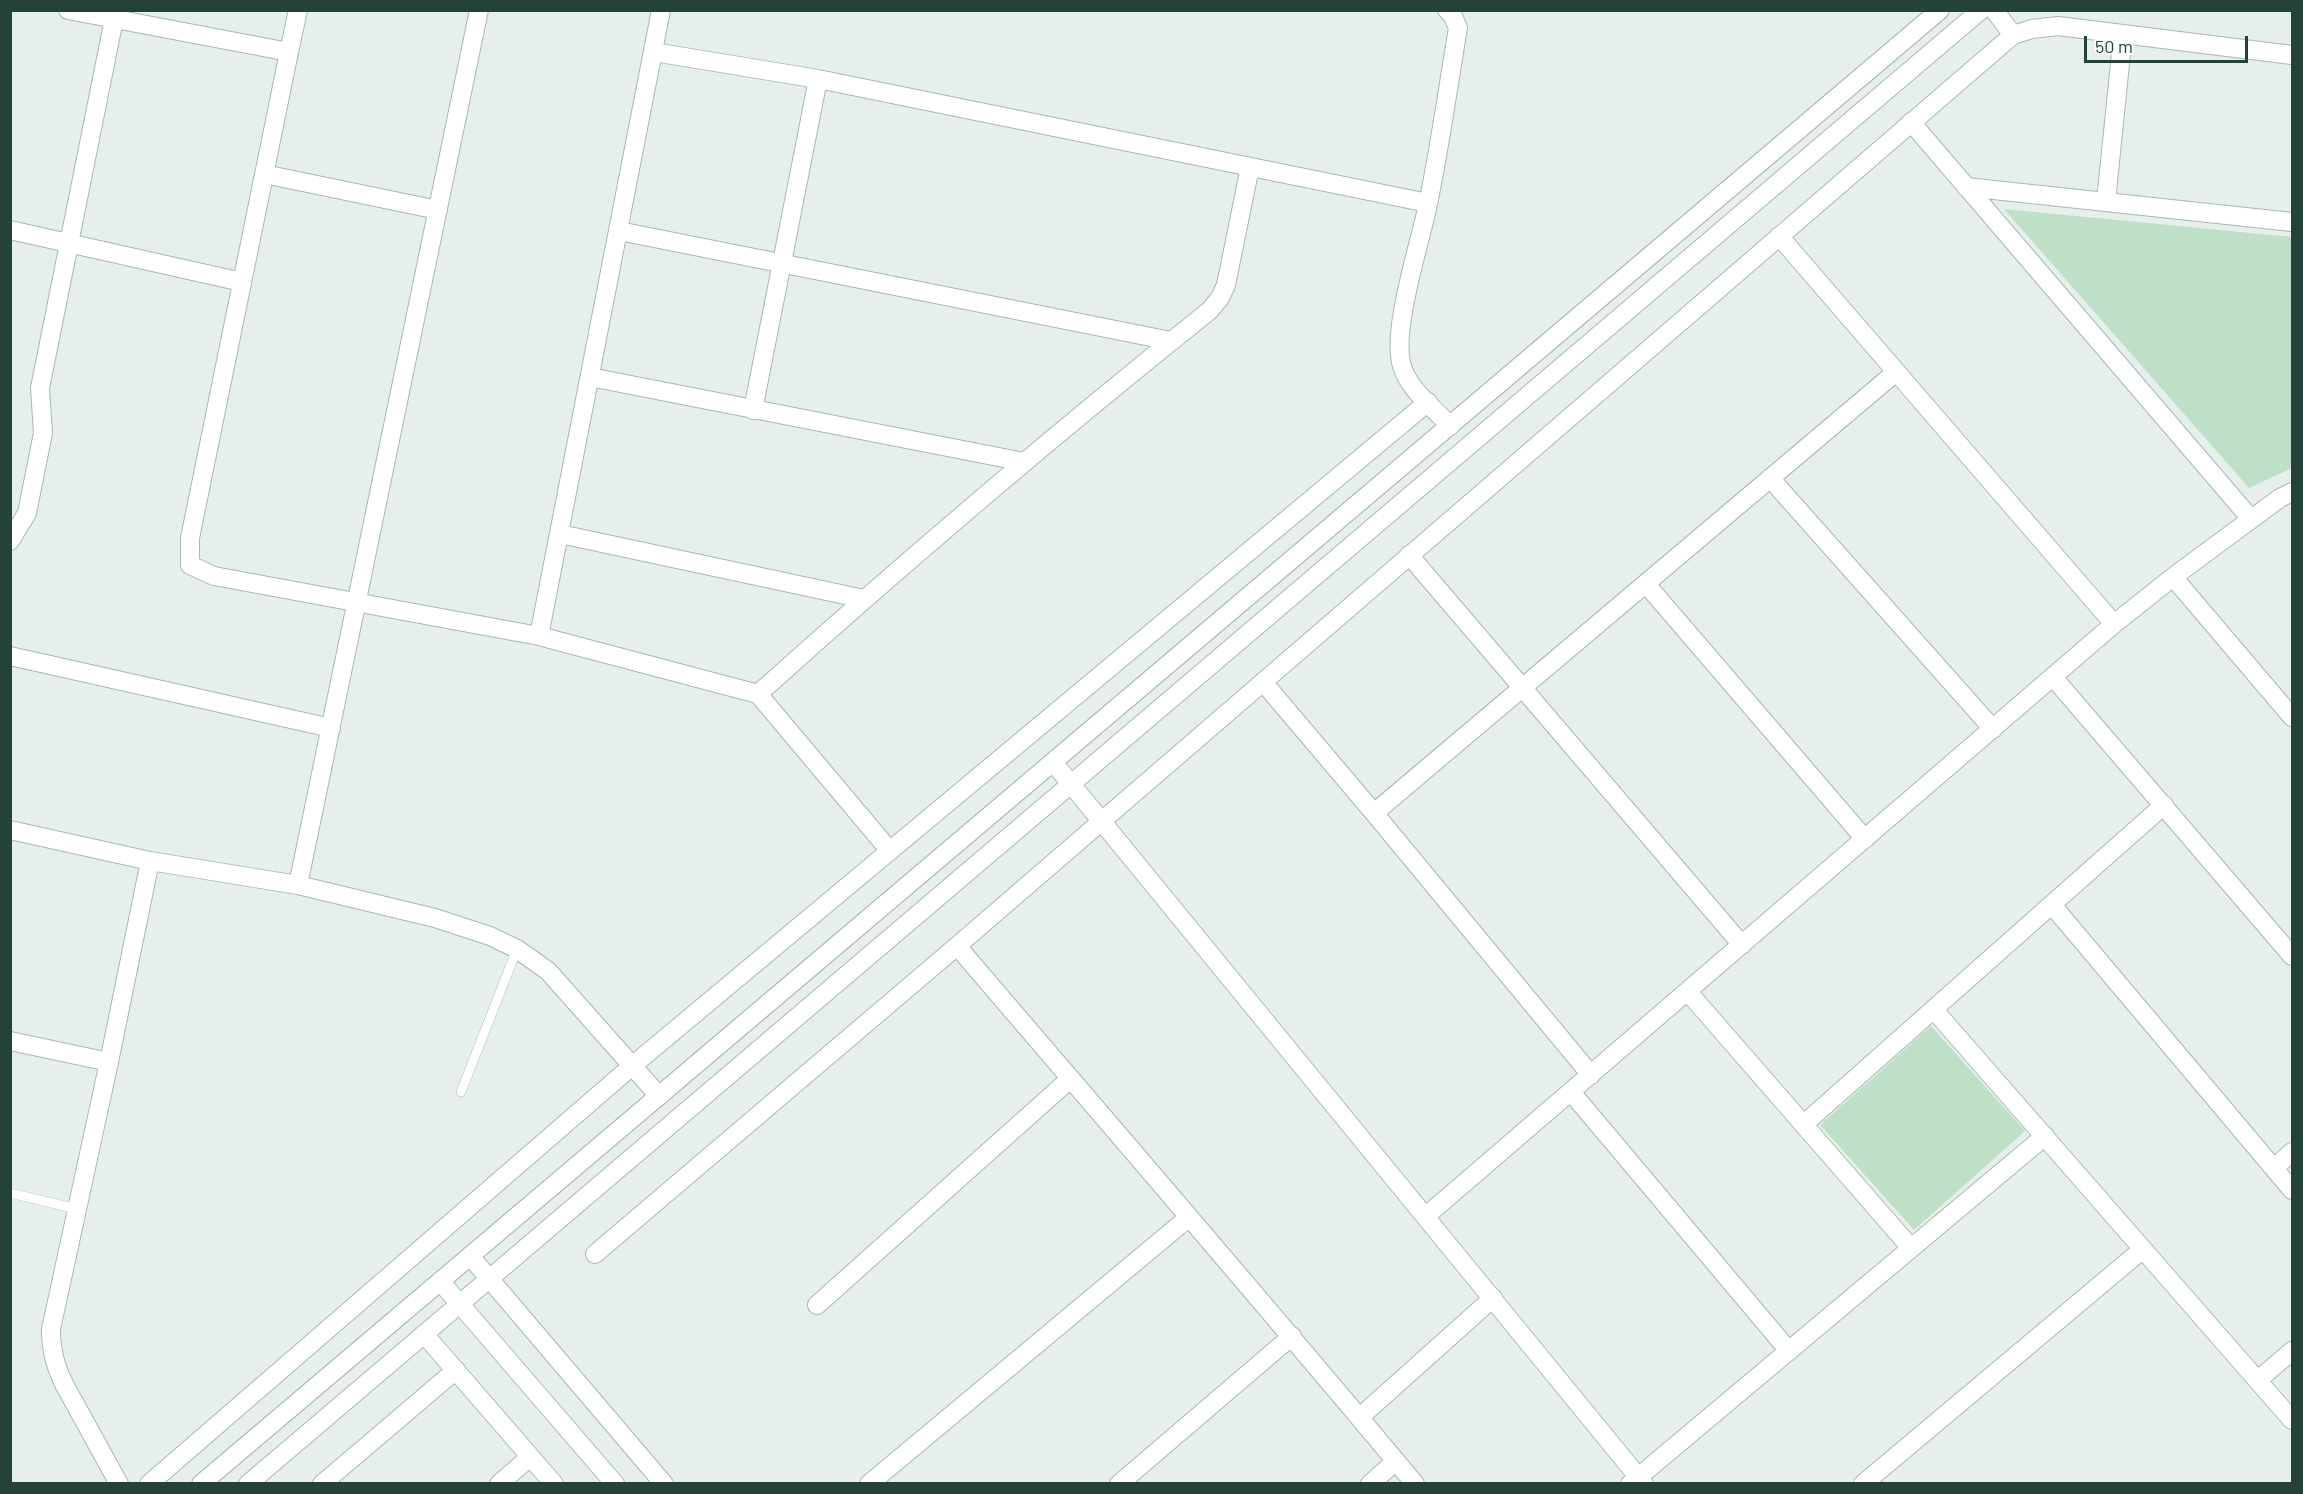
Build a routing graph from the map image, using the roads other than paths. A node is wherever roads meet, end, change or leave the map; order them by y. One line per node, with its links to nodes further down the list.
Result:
1 (68, 10): 9 (street)
2 (298, 10): 12 (street)
3 (479, 10): 22 (street)
4 (661, 10): 13 (street)
5 (1447, 10): 21 (street)
6 (1940, 10): 35 (street)
7 (1981, 10): 58 (street)
8 (1994, 10): 11 (street)
9 (114, 19): 12 (street); 27 (street)
10 (2123, 34): 11 (street); 14 (street); 20 (street)
11 (2013, 35): 16 (street)
12 (289, 52): 18 (street)
13 (654, 52): 15 (street); 25 (street)
14 (2292, 55)
15 (818, 79): 17 (street); 28 (street)
16 (1911, 122): 19 (street); 26 (street)
17 (1250, 167): 21 (street); 30 (street)
18 (264, 174): 22 (street); 29 (street)
19 (1966, 187): 20 (street); 39 (street)
20 (2106, 201): 23 (street)
21 (1428, 203): 33 (street)
22 (438, 210): 46 (street)
23 (2292, 222)
24 (10, 230): 27 (street)
25 (619, 231): 28 (street); 32 (street)
26 (1779, 236): 31 (street); 42 (street)
27 (69, 243): 29 (street); 41 (street)
28 (782, 262): 30 (street); 34 (street)
29 (242, 282): 46 (street)
30 (1171, 341): 36 (street)
31 (1896, 372): 37 (street); 47 (street)
32 (590, 377): 34 (street); 40 (street)
33 (1428, 402): 35 (street); 64 (street)
34 (753, 410): 36 (street)
35 (1450, 426): 57 (street)
36 (1024, 462): 45 (street)
37 (1770, 478): 44 (street); 56 (street)
38 (2292, 492): 39 (street)
39 (2252, 519): 43 (street)
40 (560, 534): 45 (street); 48 (street)
41 (10, 541)
42 (1409, 555): 51 (street); 52 (street)
43 (2173, 577): 47 (street); 54 (street)
44 (1646, 584): 52 (street); 63 (street)
45 (864, 599): 53 (street)
46 (357, 603): 48 (street); 55 (street)
47 (2114, 624): 50 (street)
48 (539, 636): 53 (street)
49 (10, 656): 55 (street)
50 (2053, 677): 56 (street); 59 (street)
51 (1263, 682): 60 (street); 61 (street)
52 (1522, 688): 60 (street); 68 (street)
53 (758, 694): 64 (street)
54 (2292, 717)
55 (332, 728): 66 (street)
56 (1993, 729): 63 (street)
57 (1053, 762): 58 (street); 81 (street)
58 (1071, 784): 61 (street); 95 (street)
59 (2164, 805): 67 (street); 71 (street)
60 (1374, 813): 77 (street)
61 (1102, 821): 69 (street); 89 (street)
62 (10, 830): 65 (street)
63 (1865, 839): 68 (street)
64 (890, 851): 76 (street)
65 (150, 861): 66 (street); 75 (street)
66 (298, 885): 70 (street)
67 (2052, 905): 73 (street); 85 (street)
68 (1742, 945): 72 (street)
69 (957, 946): 78 (street); 93 (street)
70 (517, 949): 76 (street); 79 (lane)
71 (2292, 956)
72 (1688, 992): 77 (street); 82 (street)
73 (1934, 1010): 82 (street); 83 (street)
74 (10, 1041): 75 (street)
75 (109, 1062): 88 (street)
76 (632, 1066): 81 (street); 113 (street)
77 (1591, 1075): 80 (street)
78 (1070, 1079): 90 (street); 99 (street)
79 (461, 1092)
80 (1571, 1092): 89 (street); 102 (street)
81 (659, 1096): 94 (street)
82 (1804, 1124): 91 (street)
83 (2044, 1136): 91 (street); 92 (street)
84 (2292, 1152): 85 (street)
85 (2274, 1168): 86 (street)
86 (2292, 1190)
87 (10, 1193): 88 (lane)
88 (77, 1209): 112 (street)
89 (1426, 1216): 97 (street)
90 (1188, 1218): 101 (street); 121 (street)
91 (1911, 1248): 102 (street)
92 (2143, 1249): 105 (street); 111 (street)
93 (595, 1254)
94 (470, 1256): 95 (street); 96 (street)
95 (489, 1279): 98 (street); 120 (street)
96 (440, 1281): 98 (street); 114 (street)
97 (1492, 1298): 106 (street); 110 (street)
98 (460, 1304): 100 (street); 119 (street)
99 (817, 1305)
100 (424, 1334): 104 (street); 115 (street)
101 (1292, 1336): 106 (street); 122 (street)
102 (1789, 1351): 110 (street)
103 (2292, 1351): 105 (street)
104 (456, 1370): 108 (street); 116 (street)
105 (2258, 1380): 107 (street)
106 (1360, 1417): 109 (street)
107 (2292, 1420)
108 (530, 1457): 117 (street); 118 (street)
109 (1396, 1461): 123 (street); 124 (street)
110 (1638, 1481)
111 (1870, 1481)
112 (119, 1484)
113 (149, 1484)
114 (201, 1484)
115 (248, 1484)
116 (322, 1484)
117 (498, 1484)
118 (554, 1484)
119 (615, 1484)
120 (664, 1484)
121 (869, 1484)
122 (1119, 1484)
123 (1371, 1484)
124 (1415, 1484)

